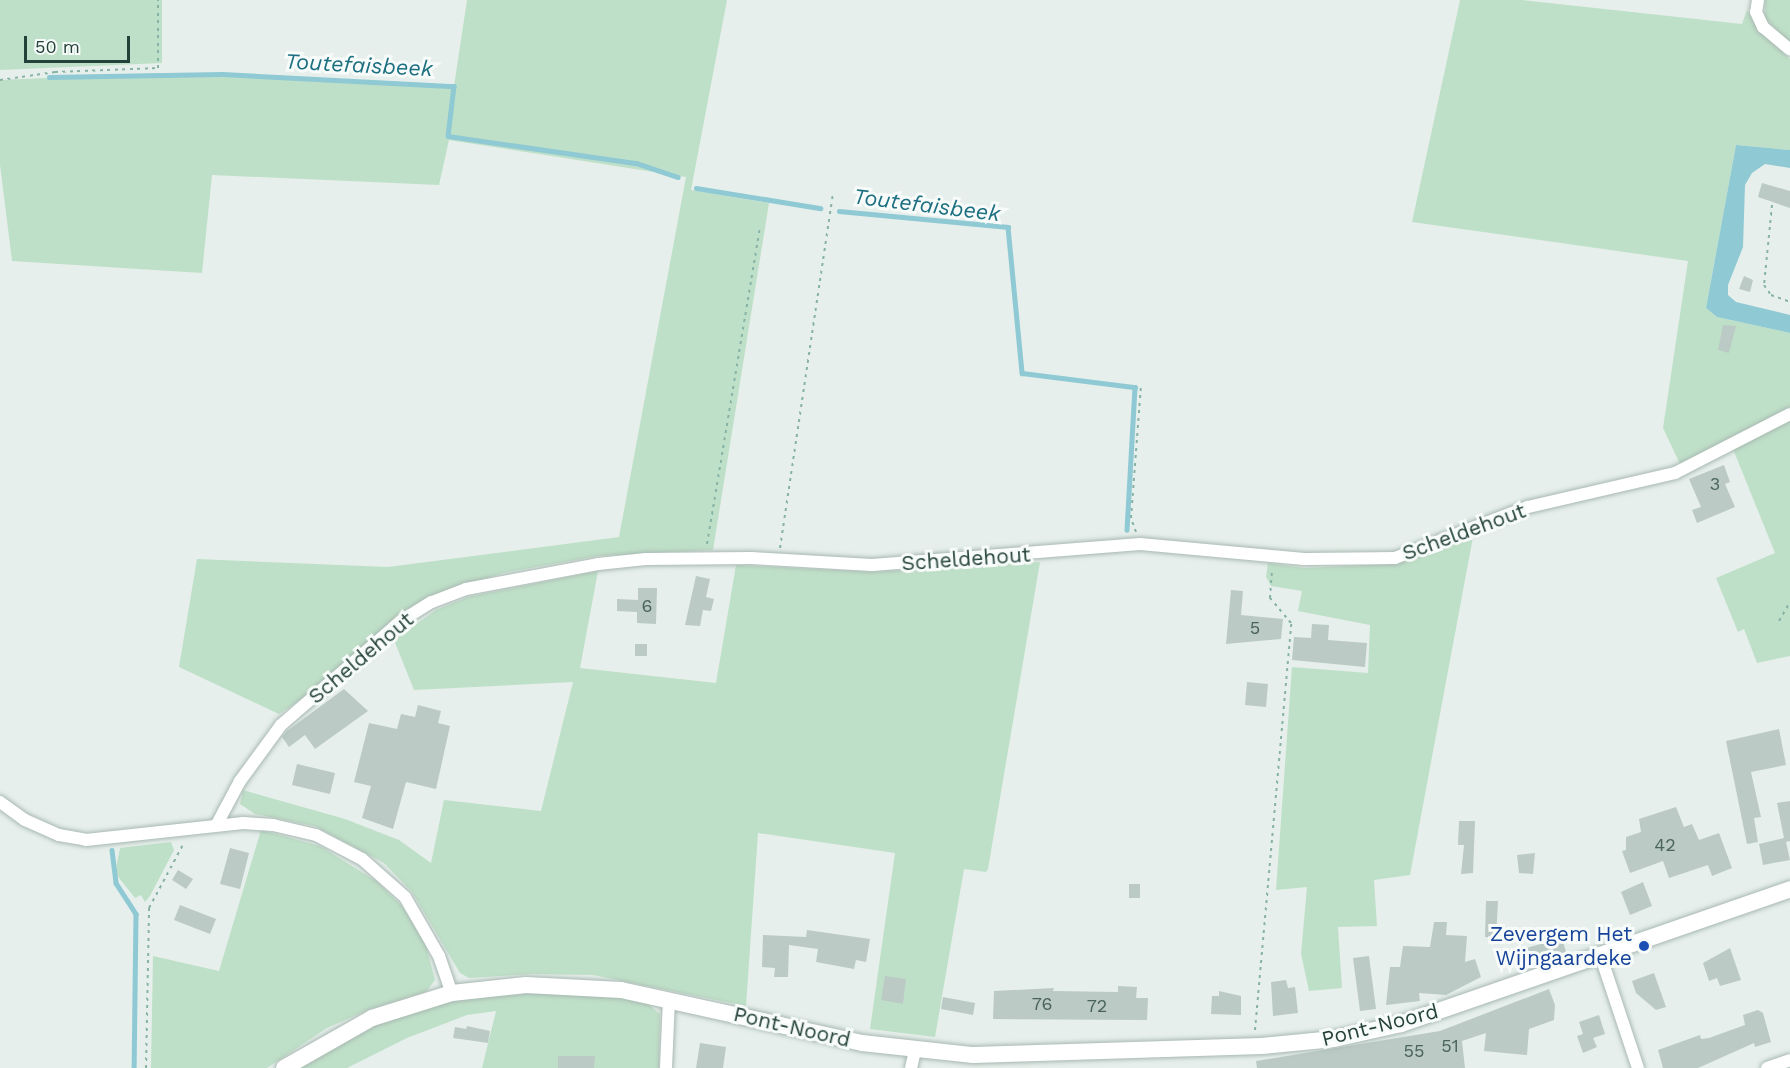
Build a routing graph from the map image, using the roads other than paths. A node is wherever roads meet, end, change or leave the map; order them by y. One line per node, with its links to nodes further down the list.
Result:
1 (1758, 0): 2 (street)
2 (1790, 50)
3 (1790, 414): 5 (street, Scheldehout)
4 (0, 802): 5 (street)
5 (217, 824): 8 (street)
6 (1790, 890): 7 (street, Pont-Noord)
7 (1601, 957): 10 (street, Pont-Noord); 15 (street)
8 (452, 993): 9 (street, Pont-Noord); 12 (street, Pont-Noord)
9 (669, 1000): 10 (street, Pont-Noord); 13 (street)
10 (915, 1051): 14 (street)
11 (1790, 1060): 16 (street)
12 (284, 1068)
13 (666, 1068)
14 (911, 1068)
15 (1638, 1068)
16 (1767, 1068)

